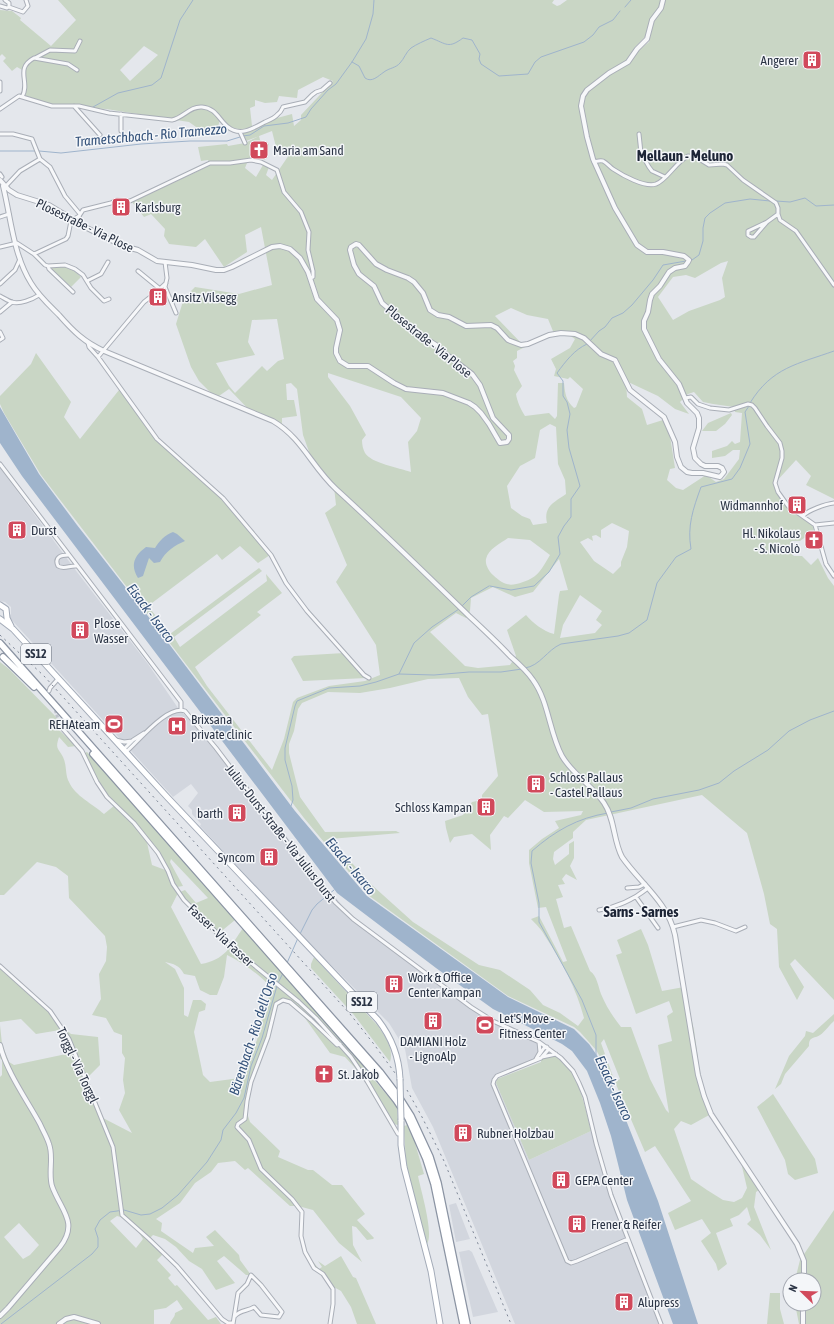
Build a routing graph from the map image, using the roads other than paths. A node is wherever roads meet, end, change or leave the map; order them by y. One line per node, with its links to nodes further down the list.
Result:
1 (5, 0): 5 (street)
2 (26, 0): 5 (street)
3 (663, 0): 23 (street)
4 (0, 6): 5 (street)
5 (9, 7)
6 (80, 41): 7 (street)
7 (34, 58): 8 (street); 12 (street)
8 (77, 70)
9 (0, 82): 11 (street)
10 (330, 83): 17 (street)
11 (0, 92)
12 (22, 97): 13 (street); 14 (street)
13 (74, 106): 15 (street); 20 (street)
14 (0, 108)
15 (121, 114): 16 (street); 17 (street)
16 (121, 131)
17 (241, 133): 21 (street)
18 (0, 134): 22 (street)
19 (639, 134): 24 (street)
20 (100, 135)
21 (245, 142)
22 (40, 159): 25 (street); 30 (street)
23 (595, 164): 24 (street); 61 (street)
24 (665, 177): 29 (street)
25 (2, 180): 26 (street, Plosestraße - Via Plose); 27 (street)
26 (11, 192): 27 (street); 32 (street, Plosestraße - Via Plose)
27 (5, 196): 28 (street)
28 (9, 214): 31 (street); 35 (street)
29 (778, 214): 34 (street); 47 (street)
30 (79, 215): 32 (street); 33 (street); 43 (street)
31 (0, 217)
32 (73, 220): 37 (street); 40 (street, Plosestraße - Via Plose)
33 (81, 222)
34 (767, 222): 34 (street)
35 (15, 243): 36 (street); 37 (street); 38 (street)
36 (0, 247)
37 (34, 254): 41 (street)
38 (20, 259): 45 (street); 50 (street)
39 (108, 262): 44 (street)
40 (165, 262): 43 (street, Plosestraße - Via Plose); 46 (street)
41 (48, 266): 44 (street); 49 (street)
42 (138, 271): 48 (street)
43 (310, 278): 61 (street, Plosestraße - Via Plose)
44 (86, 281): 52 (street)
45 (0, 284)
46 (166, 284): 48 (street); 55 (street)
47 (834, 285)
48 (160, 290): 59 (street)
49 (74, 292)
50 (39, 295): 53 (street); 58 (street)
51 (0, 296): 53 (street)
52 (109, 299)
53 (12, 302): 54 (street)
54 (0, 312)
55 (176, 313)
56 (0, 332): 57 (street)
57 (0, 340)
58 (88, 343): 59 (street); 60 (street)
59 (104, 351): 60 (street); 87 (street)
60 (98, 357): 78 (street)
61 (685, 398): 64 (street)
62 (0, 464): 67 (street, Julius-Durst-Straße - Via Julius Durst)
63 (834, 503): 64 (street)
64 (803, 516): 66 (street)
65 (834, 523): 66 (street)
66 (815, 525): 71 (street)
67 (68, 555): 68 (street, Julius-Durst-Straße - Via Julius Durst); 70 (street)
68 (72, 559): 69 (street, Julius-Durst-Straße - Via Julius Durst); 70 (street)
69 (77, 566): 70 (street); 81 (street, Julius-Durst-Straße - Via Julius Durst)
70 (66, 567)
71 (834, 576)
72 (0, 605): 73 (main road, SS12)
73 (6, 616): 74 (main road, SS12); 75 (main road, SS12)
74 (0, 619): 75 (main road, SS12)
75 (13, 628): 79 (main road, SS12)
76 (0, 643): 113 (highway)
77 (3, 657): 112 (highway)
78 (369, 678)
79 (58, 680): 80 (street); 84 (main road, SS12)
80 (49, 691)
81 (181, 709): 83 (street); 95 (street, Julius-Durst-Straße - Via Julius Durst)
82 (59, 722): 96 (street, Fasser - Via Fasser)
83 (147, 731): 85 (street); 86 (street)
84 (115, 740): 85 (street); 86 (main road, SS12)
85 (133, 740): 86 (street)
86 (125, 751): 101 (main road, SS12, bridge)
87 (646, 886): 88 (street); 89 (street); 91 (street)
88 (627, 888)
89 (636, 897): 90 (street); 93 (street)
90 (599, 910)
91 (673, 927): 92 (street); 103 (street)
92 (745, 927)
93 (658, 928)
94 (0, 966): 109 (street, Torggl - Via Torggl)
95 (539, 1042): 98 (street, Julius-Durst-Straße - Via Julius Durst); 100 (street)
96 (340, 1044): 101 (street); 110 (street)
97 (0, 1045): 105 (street)
98 (547, 1047): 99 (street, Julius-Durst-Straße - Via Julius Durst); 100 (street)
99 (556, 1054): 100 (street); 102 (street, Julius-Durst-Straße - Via Julius Durst)
100 (540, 1057): 102 (street)
101 (401, 1134): 111 (main road, SS12)
102 (628, 1239): 114 (street, Julius-Durst-Straße - Via Julius Durst)
103 (804, 1272)
104 (803, 1312): 115 (street)
105 (0, 1316)
106 (235, 1316): 106 (street); 109 (street)
107 (59, 1324): 108 (street)
108 (98, 1324)
109 (233, 1324)
110 (330, 1324)
111 (440, 1324)
112 (463, 1324)
113 (467, 1324)
114 (661, 1324)
115 (802, 1324)

